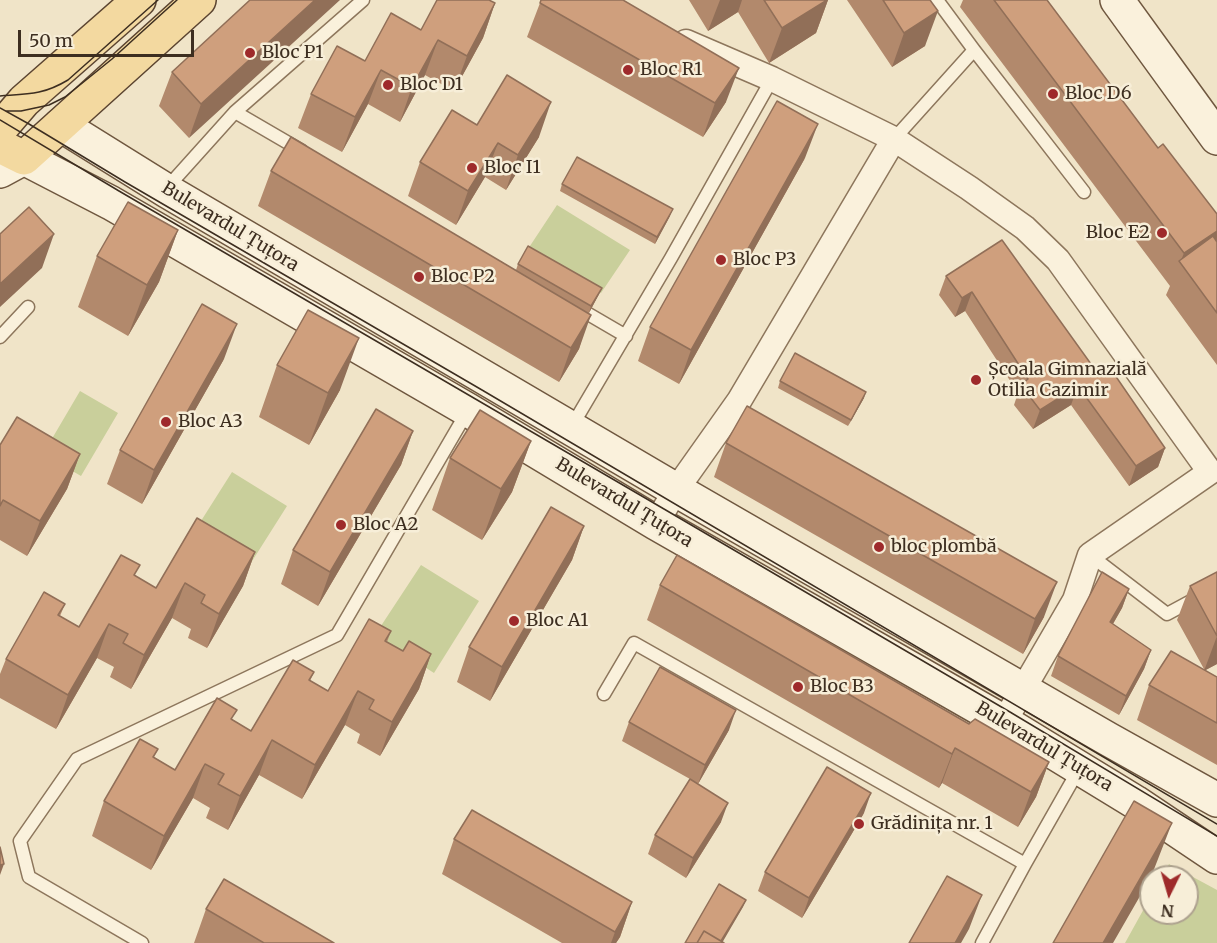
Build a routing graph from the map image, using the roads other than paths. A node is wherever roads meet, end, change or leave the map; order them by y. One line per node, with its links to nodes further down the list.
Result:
1 (139, 0): 9 (main road)
2 (199, 0): 11 (main road)
3 (363, 0): 10 (lane)
4 (937, 0): 7 (lane)
5 (1117, 0): 13 (main road)
6 (663, 32): 8 (street)
7 (974, 50): 14 (lane); 18 (lane)
8 (772, 79): 14 (street); 21 (lane)
9 (12, 93): 11 (main road, Bulevardul Țuțora); 12 (main road)
10 (235, 112): 16 (lane); 17 (lane)
11 (61, 124): 15 (main road); 17 (main road, Bulevardul Țuțora)
12 (0, 129)
13 (1217, 138)
14 (894, 139): 25 (street); 27 (street)
15 (8, 158): 23 (main road, Bulevardul Țuțora)
16 (316, 160)
17 (168, 191): 24 (main road, Bulevardul Țuțora)
18 (1084, 192)
19 (564, 301): 21 (lane)
20 (28, 308): 22 (lane)
21 (626, 336): 24 (lane)
22 (0, 337)
23 (468, 410): 26 (main road, Bulevardul Țuțora); 36 (lane)
24 (571, 428): 25 (main road, Bulevardul Țuțora)
25 (676, 490): 26 (street); 29 (main road, Bulevardul Țuțora)
26 (656, 523): 31 (main road, Bulevardul Țuțora)
27 (1090, 555): 28 (lane); 29 (street)
28 (1217, 586)
29 (1023, 690): 31 (street); 33 (main road, Bulevardul Țuțora)
30 (604, 694): 35 (lane)
31 (1004, 722): 32 (main road, Bulevardul Țuțora)
32 (1080, 768): 34 (main road, Bulevardul Țuțora); 35 (lane)
33 (1217, 800)
34 (1217, 857)
35 (1025, 864): 37 (lane)
36 (142, 943)
37 (982, 943)

